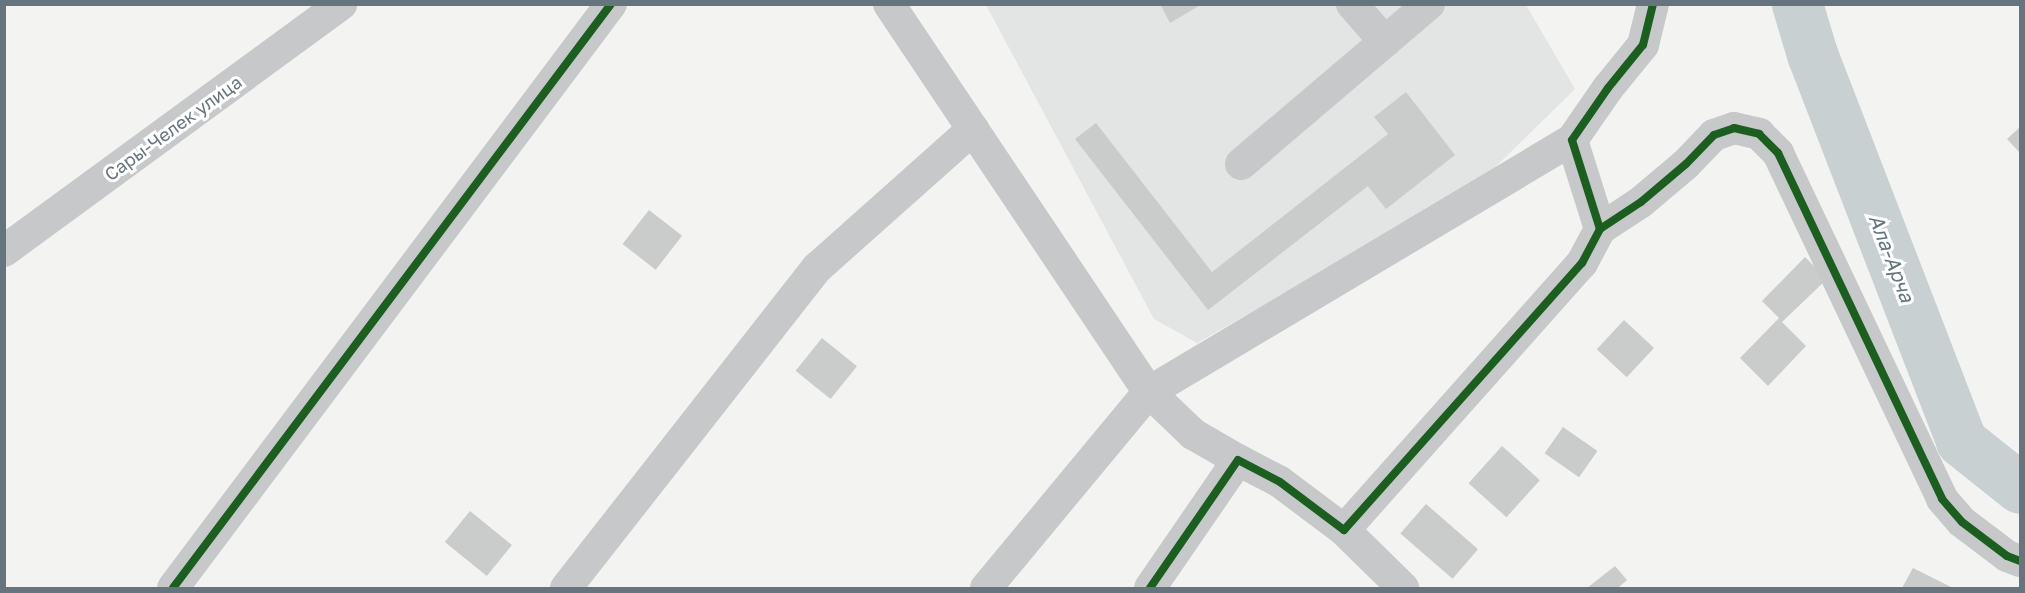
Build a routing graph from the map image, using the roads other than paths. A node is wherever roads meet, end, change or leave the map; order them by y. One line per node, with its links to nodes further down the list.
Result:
1 (611, 4): 17 (street)
2 (889, 4): 8 (street)
3 (1352, 4): 7 (street)
4 (1429, 4): 7 (street)
5 (1653, 4): 9 (street)
6 (320, 10): 12 (street, Сары-Челек улица)
7 (1385, 42): 10 (street)
8 (973, 129): 13 (street); 18 (street)
9 (1572, 140): 11 (street); 13 (street)
10 (1241, 164)
11 (1600, 228): 15 (street); 16 (street)
12 (4, 251)
13 (1149, 392): 14 (street); 19 (street)
14 (1238, 460): 15 (street); 20 (street)
15 (1344, 530): 21 (street)
16 (2020, 561)
17 (174, 588)
18 (566, 588)
19 (986, 588)
20 (1150, 588)
21 (1403, 588)

